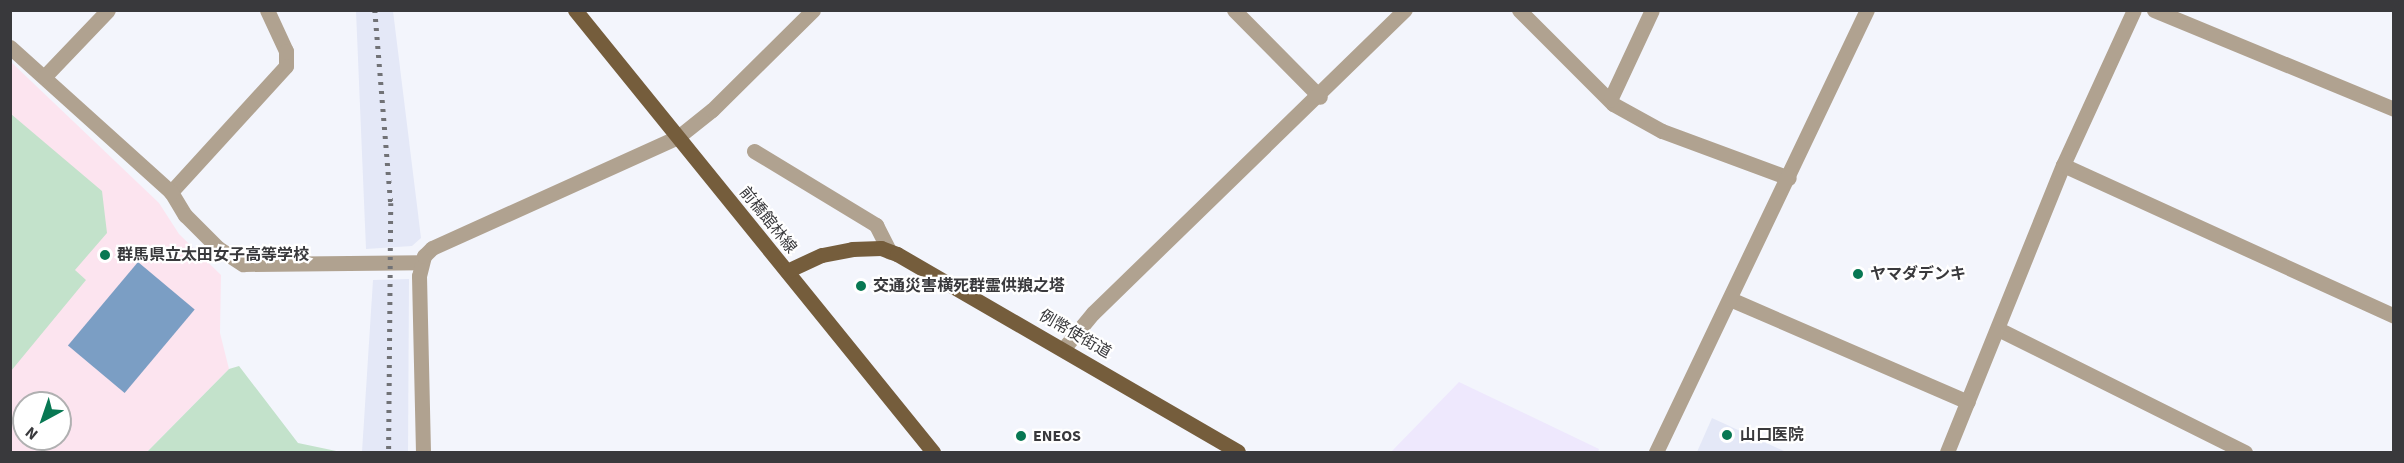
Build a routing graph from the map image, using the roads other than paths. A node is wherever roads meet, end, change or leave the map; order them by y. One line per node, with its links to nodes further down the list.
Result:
1 (108, 10): 13 (street)
2 (267, 10): 21 (street)
3 (575, 10): 17 (main road, 前橋館林線)
4 (1234, 10): 14 (street)
5 (1405, 10): 14 (street)
6 (1519, 10): 15 (street)
7 (1652, 10): 15 (street)
8 (1867, 10): 20 (street)
9 (2134, 10): 19 (street)
10 (2154, 10): 16 (street)
11 (806, 13): 17 (street)
12 (10, 47): 13 (street)
13 (45, 76): 21 (street)
14 (1320, 97): 28 (street)
15 (1610, 100): 20 (street)
16 (2394, 109)
17 (678, 137): 23 (street); 24 (main road, 前橋館林線)
18 (754, 151): 22 (street)
19 (2063, 165): 26 (street); 27 (street)
20 (1789, 178): 25 (street)
21 (171, 192): 23 (street)
22 (890, 252): 24 (main road, 例幣使街道); 28 (main road, 例幣使街道)
23 (420, 262): 30 (street)
24 (787, 271): 31 (main road, 前橋館林線)
25 (1730, 299): 29 (street); 33 (street)
26 (2394, 315)
27 (1998, 330): 29 (street); 35 (street)
28 (1064, 348): 32 (main road, 例幣使街道)
29 (1968, 402): 34 (street)
30 (423, 453)
31 (933, 453)
32 (1238, 453)
33 (1656, 453)
34 (1947, 453)
35 (2245, 453)

